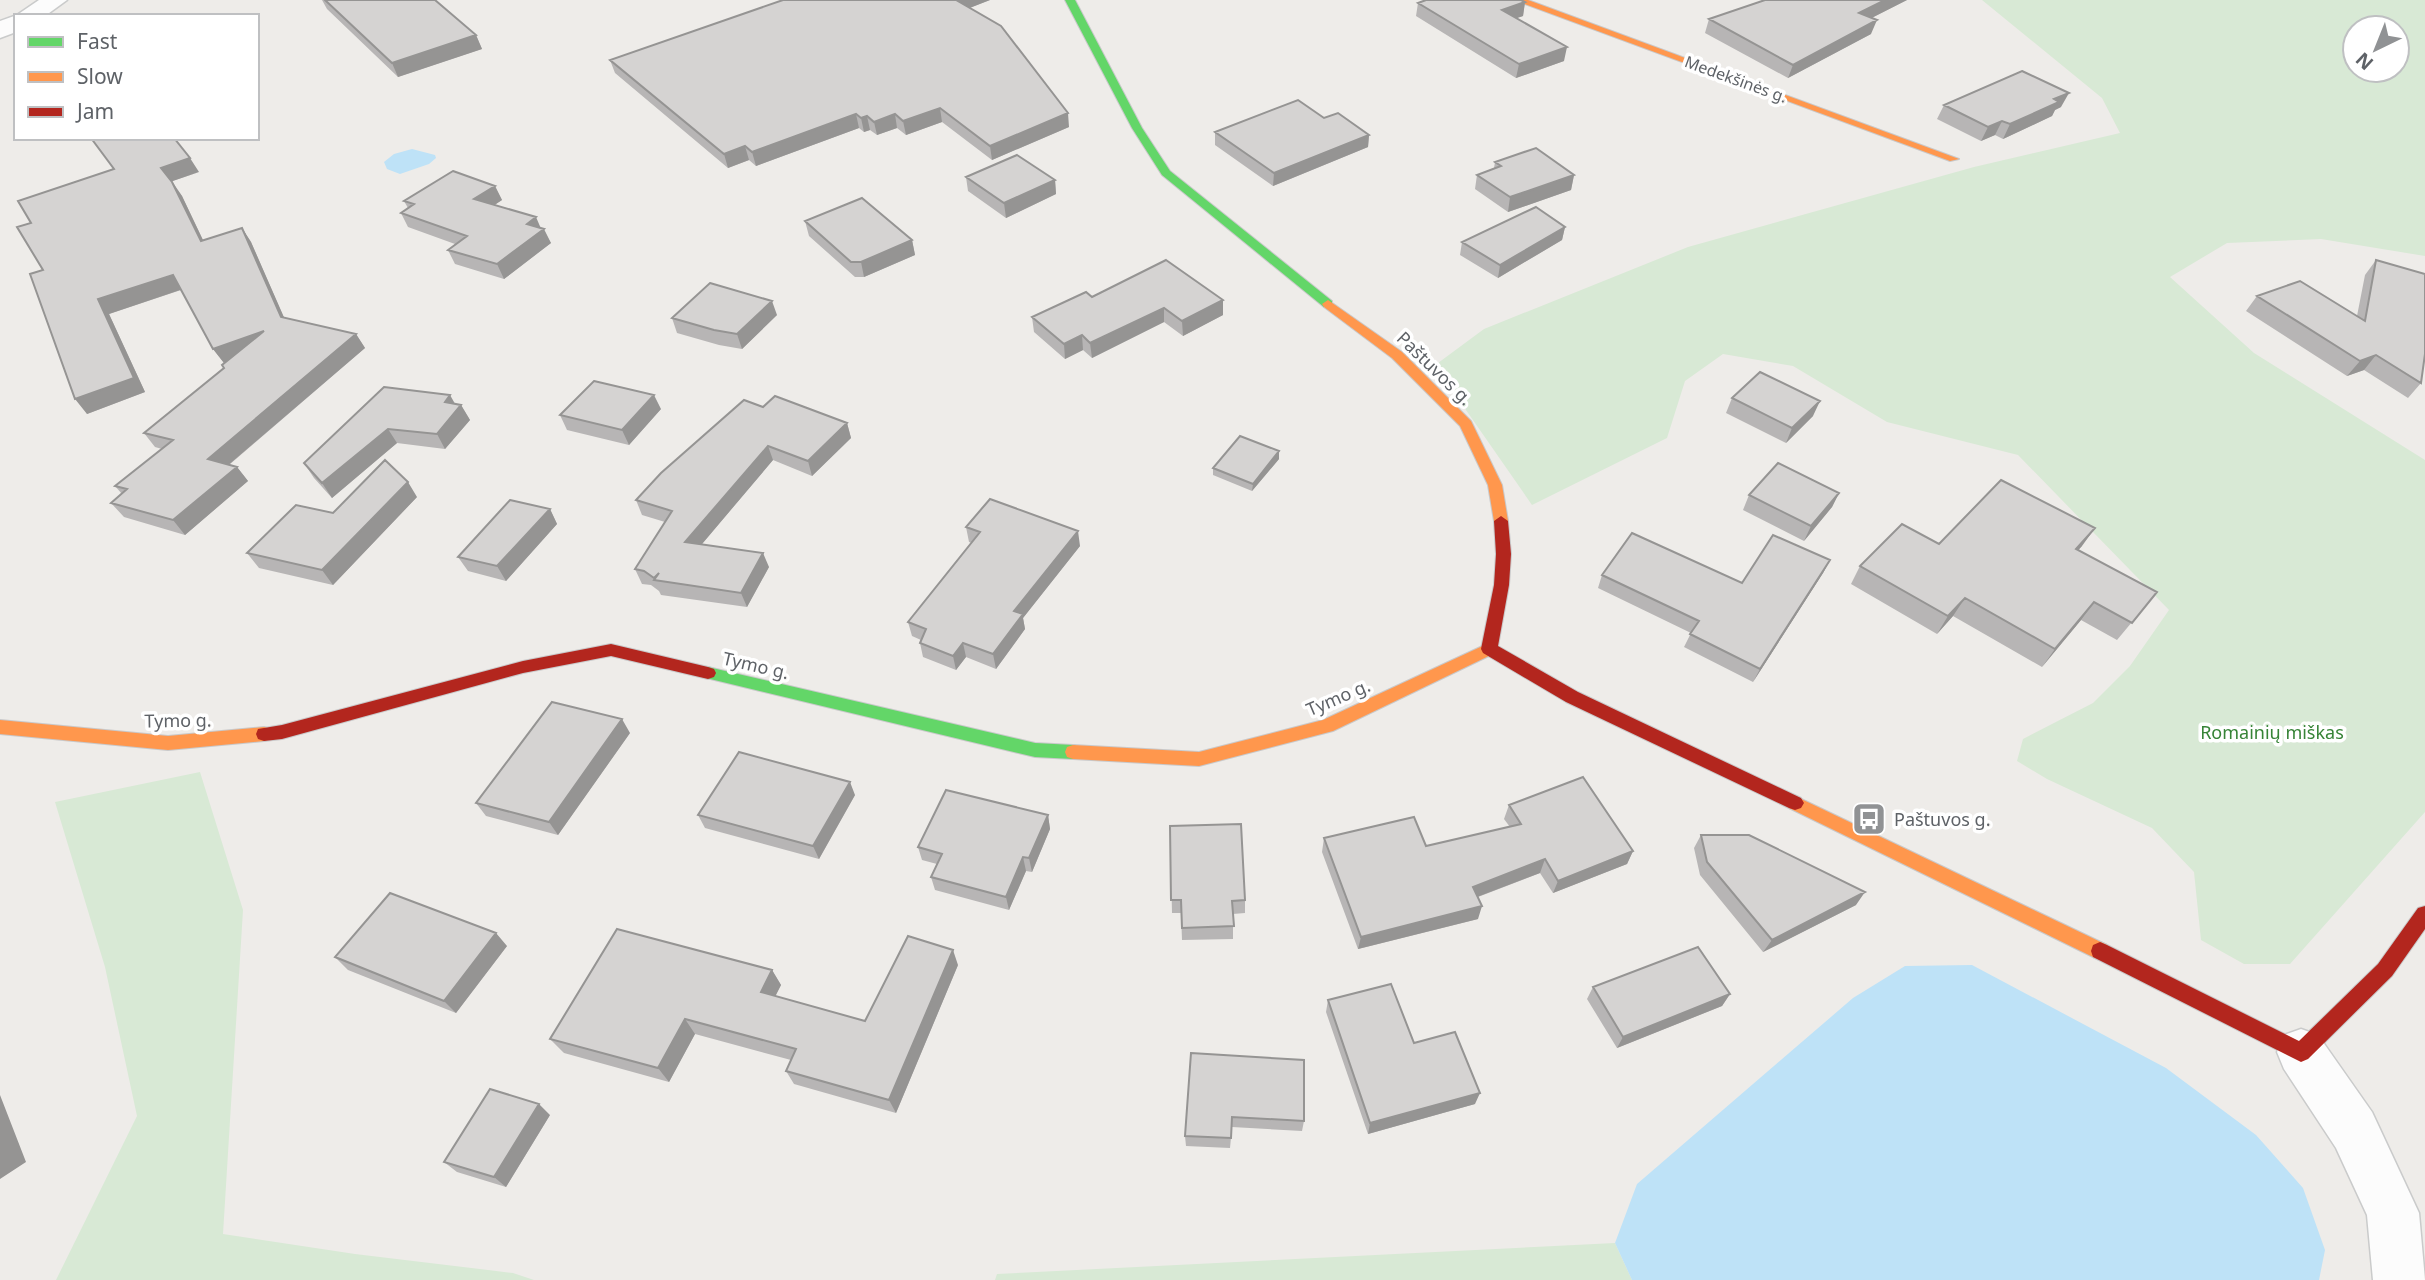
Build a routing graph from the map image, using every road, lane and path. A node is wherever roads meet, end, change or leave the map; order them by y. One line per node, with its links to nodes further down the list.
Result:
1 (56, 0): 4 (street)
2 (1070, 0): 6 (street, Paštuvos g.)
3 (1519, 0): 5 (street, Medekšinės g.)
4 (32, 14)
5 (1954, 159)
6 (1489, 649): 7 (street, Tymo g.); 9 (street)
7 (0, 727)
8 (2425, 914): 9 (street)
9 (2301, 1052): 10 (street)
10 (2400, 1280)

